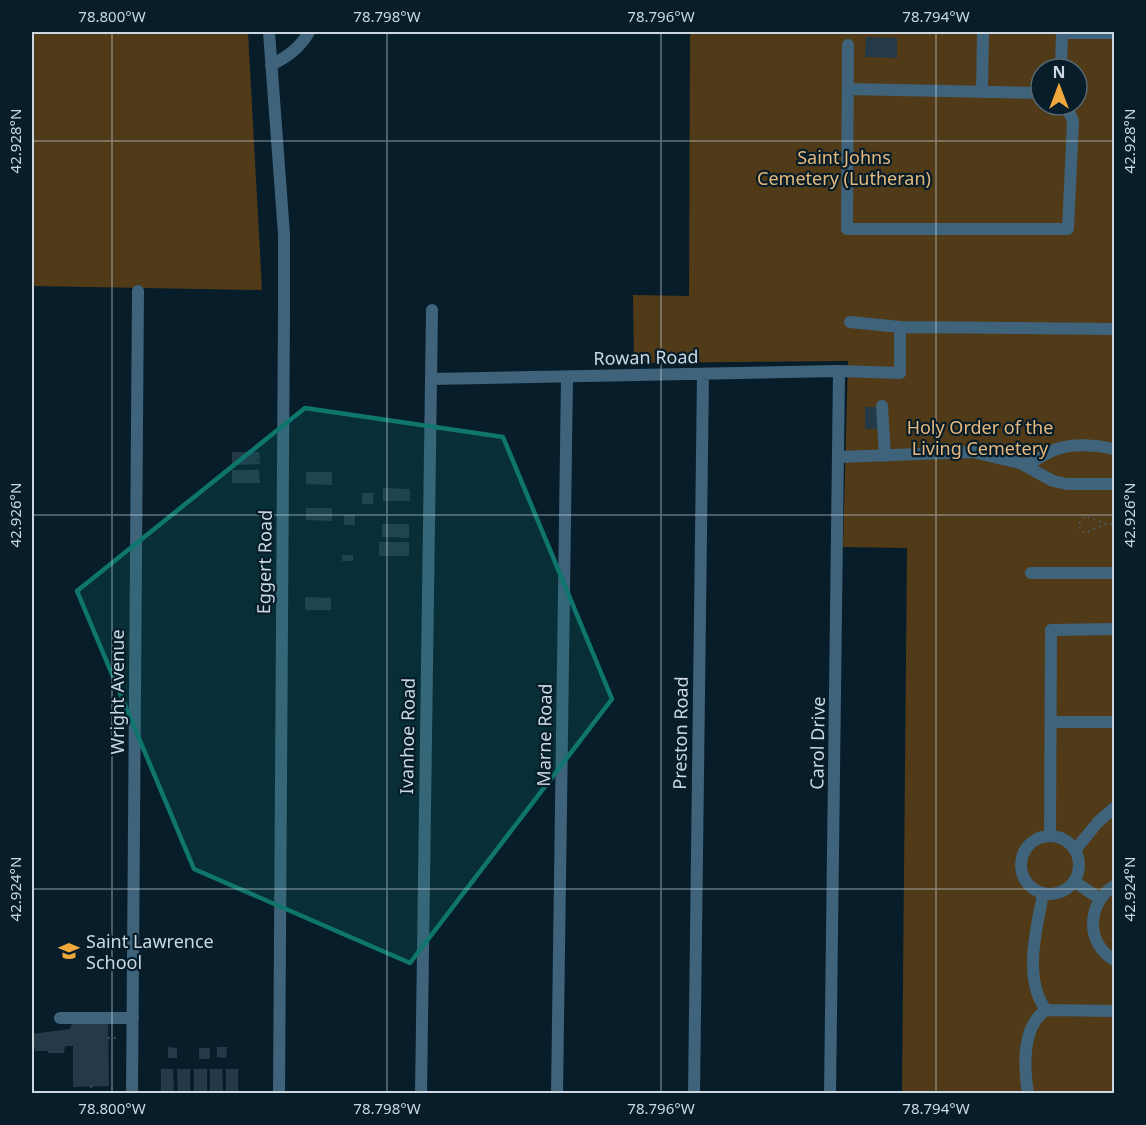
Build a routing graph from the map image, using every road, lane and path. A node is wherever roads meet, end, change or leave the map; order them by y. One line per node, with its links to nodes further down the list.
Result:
1 (268, 32): 8 (street, Eggert Road)
2 (309, 32): 8 (street)
3 (983, 32): 10 (street)
4 (1062, 32): 5 (street); 7 (street)
5 (1114, 33)
6 (848, 45): 9 (street)
7 (1061, 57)
8 (271, 65): 54 (street, Eggert Road)
9 (848, 89): 10 (street); 12 (street)
10 (982, 92): 11 (street)
11 (1029, 93)
12 (1071, 117)
13 (138, 291): 48 (street, Wright Avenue)
14 (432, 310): 21 (street, Ivanhoe Road)
15 (850, 322): 16 (street)
16 (900, 327): 17 (street); 18 (street, Rowan Road)
17 (1114, 329)
18 (839, 371): 19 (street, Rowan Road); 25 (street, Carol Drive)
19 (703, 374): 20 (street, Rowan Road); 57 (street, Preston Road)
20 (567, 376): 21 (street, Rowan Road); 56 (street, Marne Road)
21 (431, 379): 55 (street, Ivanhoe Road)
22 (882, 406): 24 (street)
23 (1114, 449): 26 (street)
24 (885, 456): 25 (street); 27 (street)
25 (838, 457): 58 (street, Carol Drive)
26 (1040, 458): 27 (street); 28 (street)
27 (1022, 464): 28 (street)
28 (1041, 474): 29 (street)
29 (1114, 484)
30 (1106, 524): 30 (path); 31 (path)
31 (1114, 524)
32 (1031, 573): 33 (street)
33 (1114, 573)
34 (1114, 629): 35 (street)
35 (1051, 722): 36 (street); 38 (street)
36 (1114, 722)
37 (1114, 808): 39 (street)
38 (1050, 836): 39 (street); 42 (street)
39 (1076, 850): 40 (street)
40 (1075, 882): 42 (street); 43 (street)
41 (1114, 886): 43 (street)
42 (1043, 894): 45 (street)
43 (1100, 899): 44 (street)
44 (1114, 960)
45 (1046, 1010): 46 (street); 59 (street)
46 (1114, 1011)
47 (60, 1018): 48 (street)
48 (133, 1018): 53 (street, Wright Avenue)
49 (108, 1038): 50 (path)
50 (120, 1038)
51 (92, 1086): 52 (path)
52 (92, 1094)
53 (132, 1094)
54 (279, 1094)
55 (421, 1094)
56 (557, 1094)
57 (693, 1094)
58 (830, 1094)
59 (1028, 1094)

